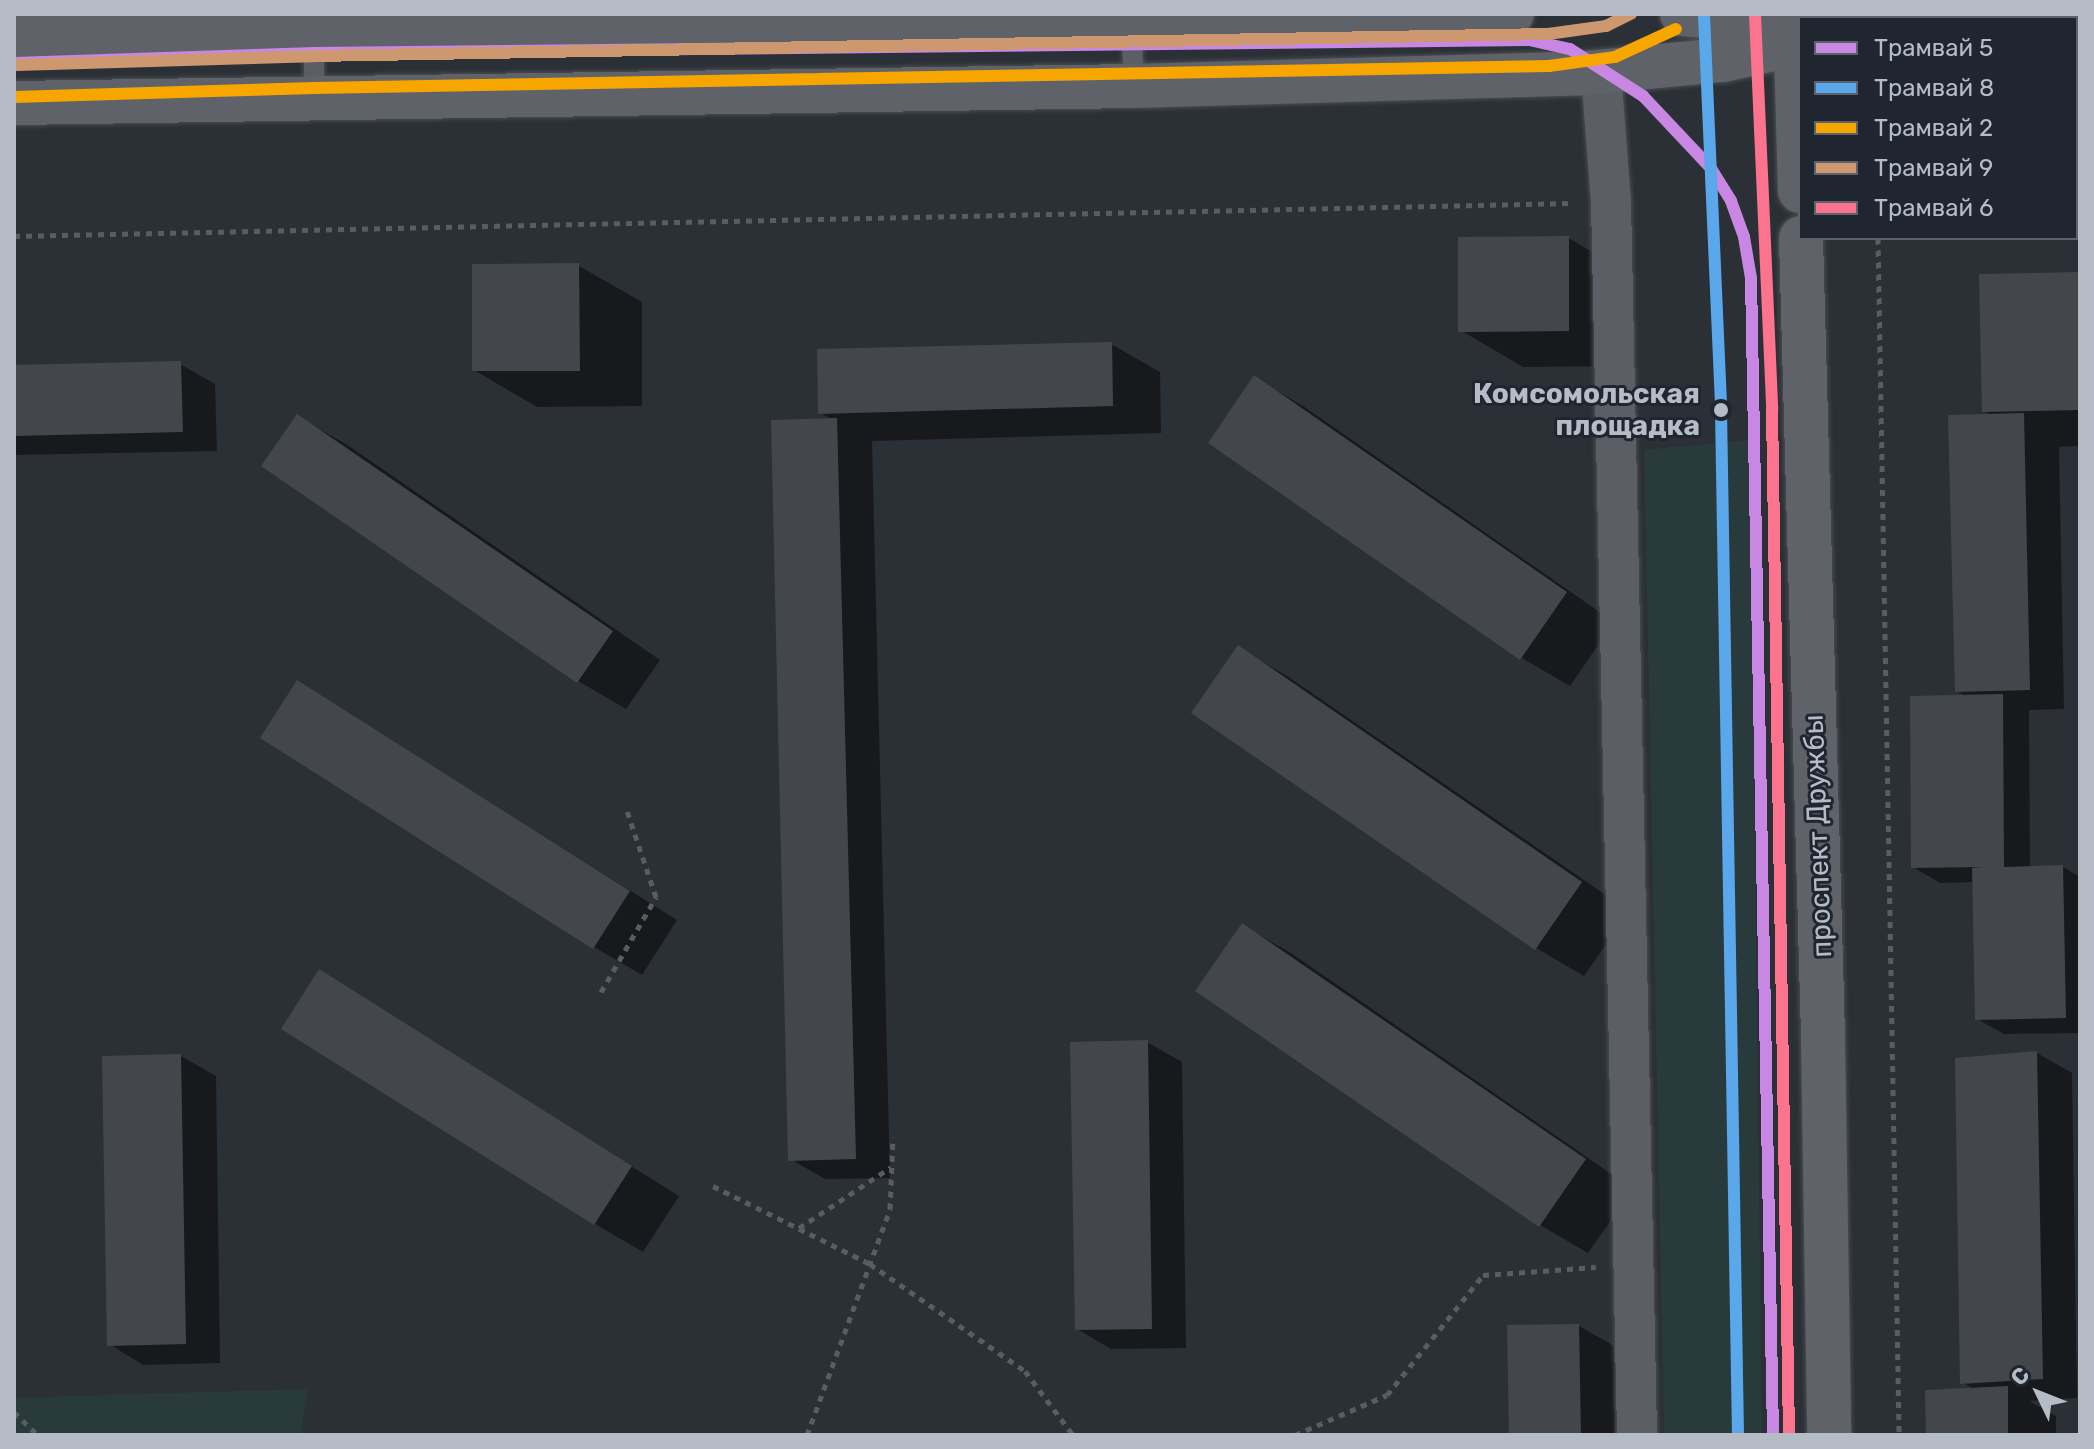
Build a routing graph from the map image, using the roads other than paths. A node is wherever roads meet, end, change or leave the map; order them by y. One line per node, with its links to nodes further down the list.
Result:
1 (1512, 14): 3 (main road)
2 (1682, 14): 4 (main road)
3 (1131, 19): 5 (main road); 8 (lane)
4 (1797, 33): 7 (main road); 9 (main road)
5 (314, 34): 6 (main road); 10 (lane)
6 (14, 38)
7 (1601, 72): 8 (main road); 13 (street)
8 (1134, 86): 10 (main road)
9 (1798, 86)
10 (314, 97): 11 (main road)
11 (14, 103)
12 (1801, 240): 14 (main road, проспект Дружбы)
13 (1637, 1435)
14 (1829, 1435)

